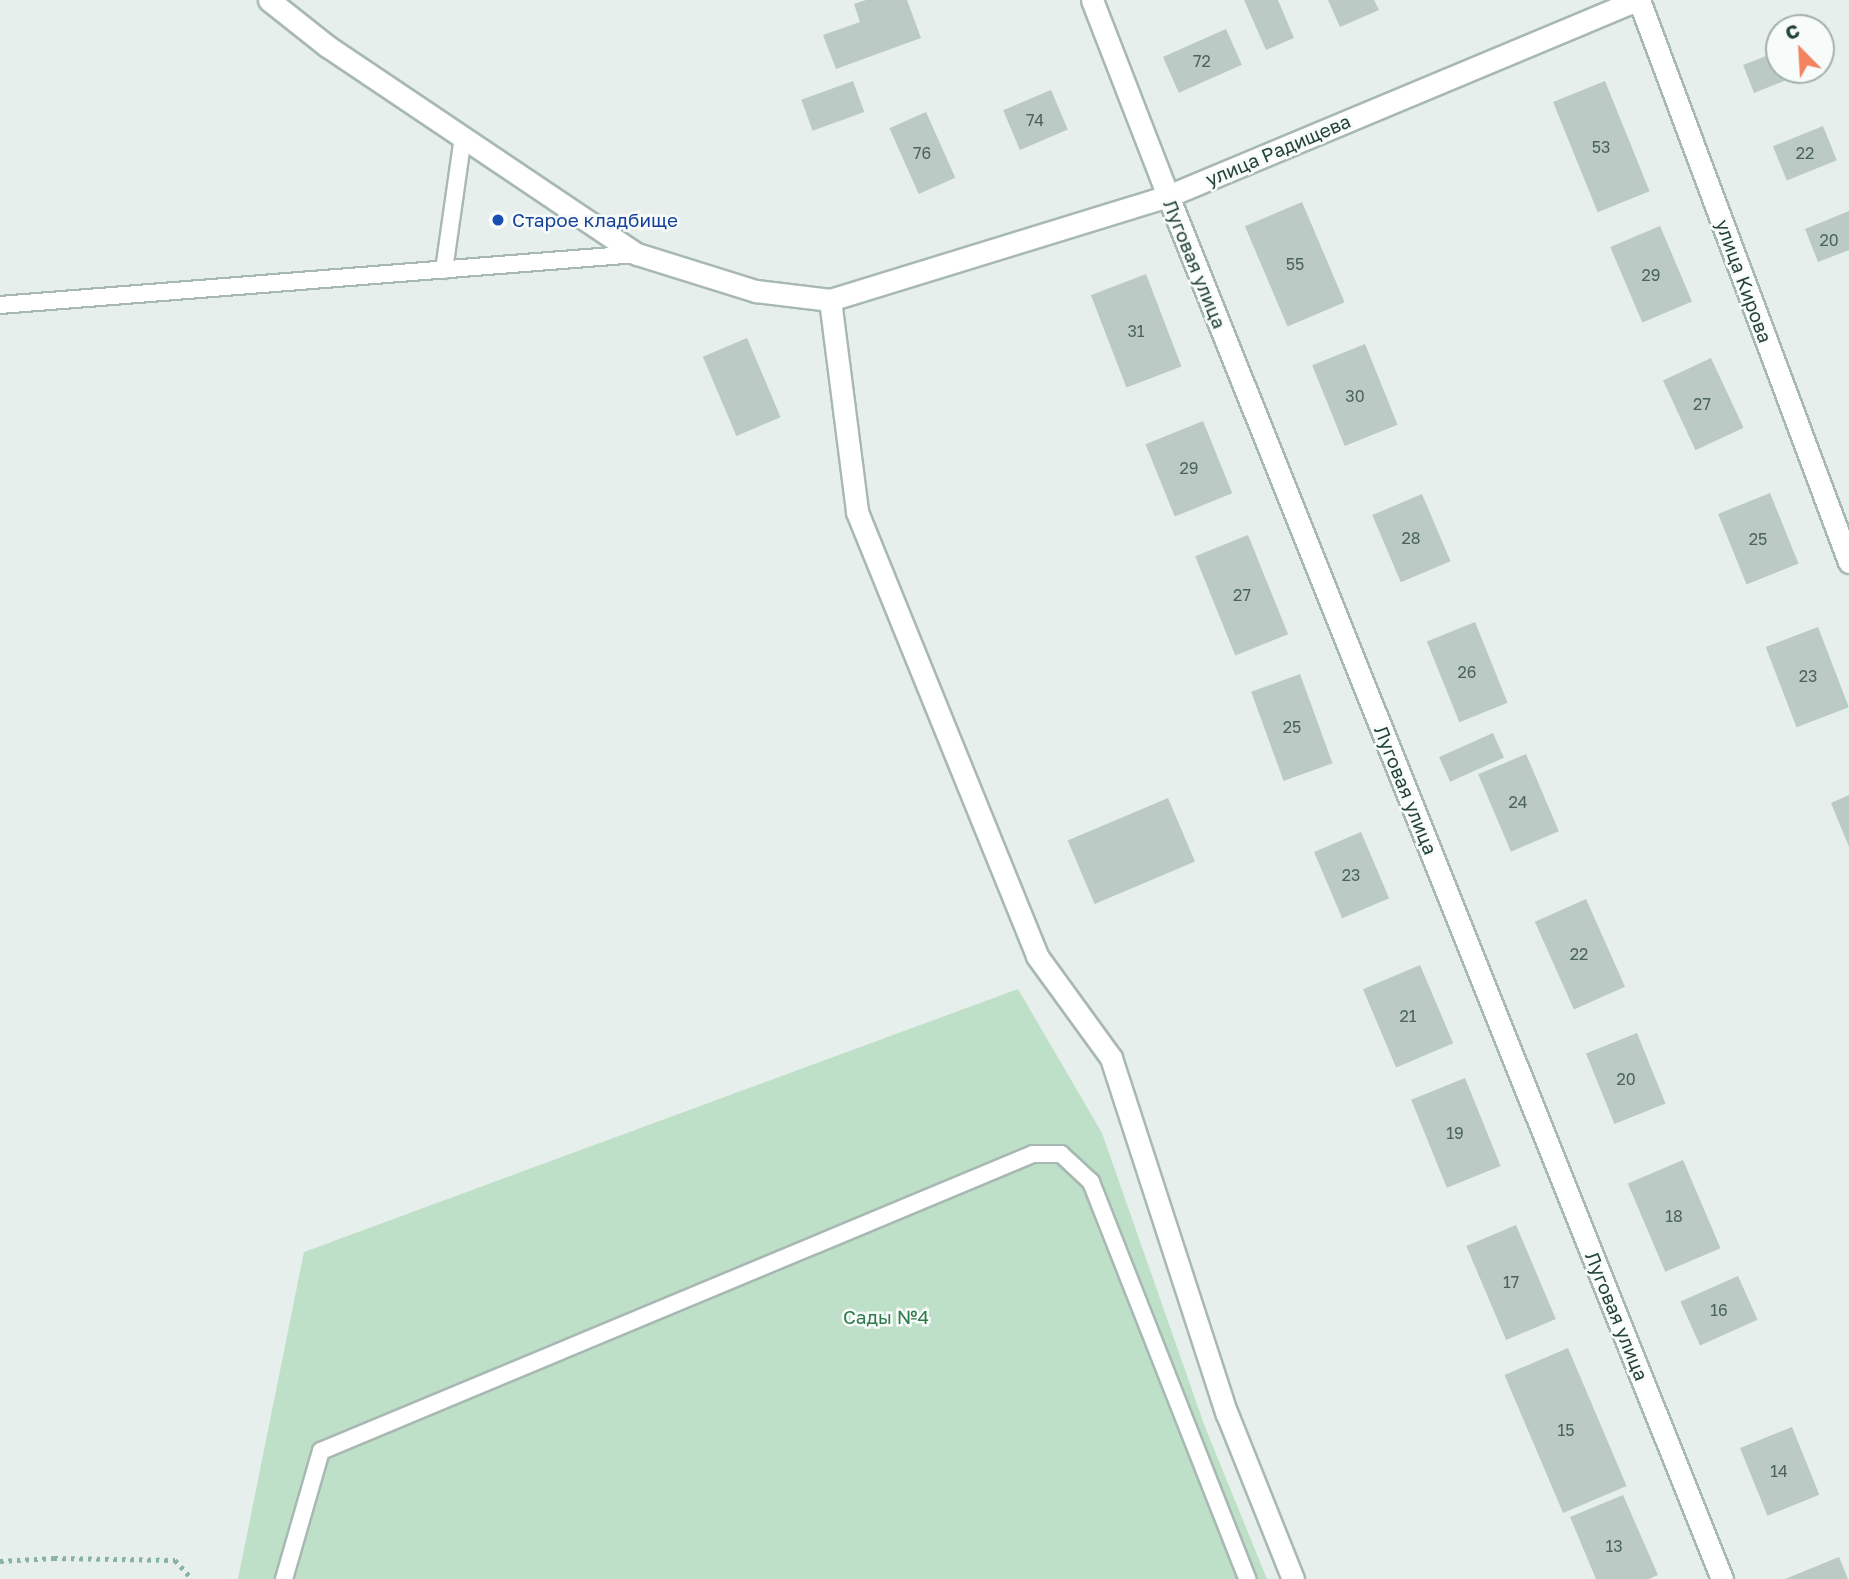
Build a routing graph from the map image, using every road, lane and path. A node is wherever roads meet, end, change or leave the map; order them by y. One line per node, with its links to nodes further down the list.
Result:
1 (269, 0): 4 (street)
2 (1092, 0): 5 (street, Луговая улица)
3 (1638, 0): 5 (street, улица Радищева); 10 (street, улица Кирова)
4 (463, 137): 6 (street); 7 (lane)
5 (1168, 196): 8 (street, улица Радищева); 16 (street, Луговая улица)
6 (637, 254): 7 (lane); 8 (street)
7 (444, 270): 9 (lane)
8 (830, 300): 15 (street)
9 (0, 305)
10 (1849, 562)
11 (0, 1560): 12 (path)
12 (192, 1579)
13 (284, 1579): 14 (lane)
14 (1247, 1579)
15 (1293, 1579)
16 (1722, 1579)

